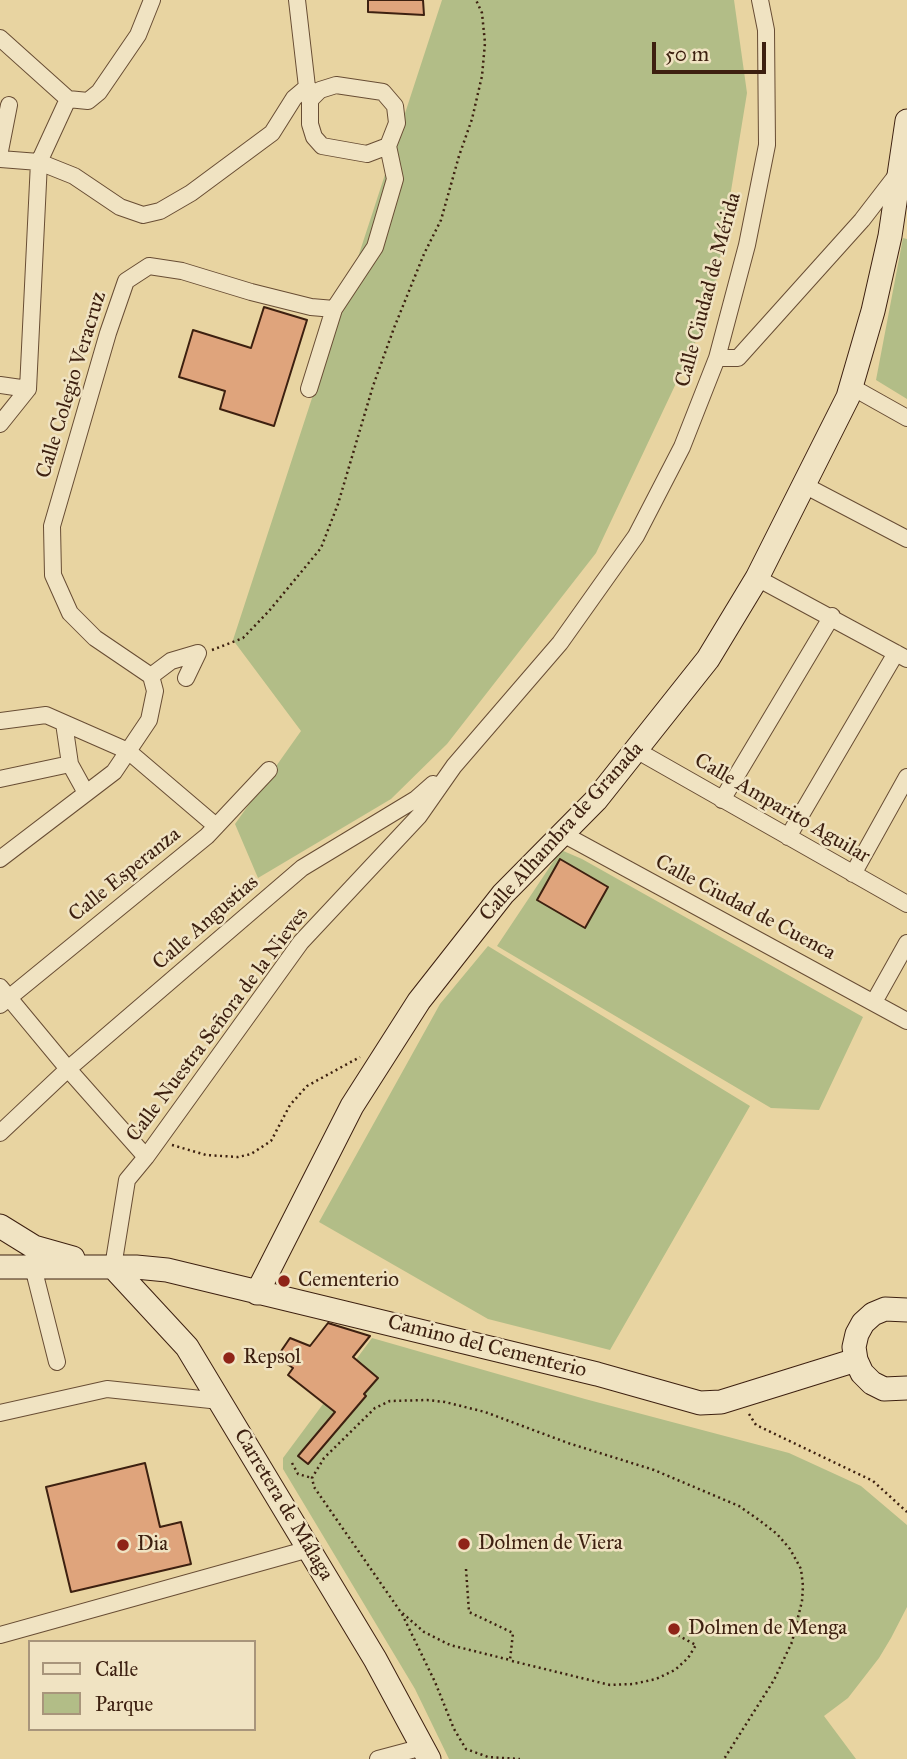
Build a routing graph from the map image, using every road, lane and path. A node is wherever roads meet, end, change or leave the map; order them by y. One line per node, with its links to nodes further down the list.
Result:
1 (152, 0): 7 (street)
2 (297, 0): 6 (street)
3 (476, 0): 29 (path)
4 (760, 0): 18 (street, Calle Ciudad de Mérida)
5 (0, 38): 7 (street)
6 (311, 90): 10 (street); 10 (street); 13 (street)
7 (68, 99): 13 (street)
8 (9, 105): 11 (street)
9 (907, 121): 14 (street, Calle Alhambra de Granada)
10 (388, 146): 17 (street)
11 (0, 150)
12 (0, 159): 13 (street)
13 (39, 162): 21 (street)
14 (900, 172): 15 (street); 16 (street, Calle Alhambra de Granada)
15 (862, 220): 16 (street); 18 (street)
16 (899, 228): 20 (street, Calle Alhambra de Granada)
17 (334, 309): 22 (street); 31 (street, Calle Colegio Veracruz)
18 (717, 358): 38 (street, Calle Ciudad de Mérida)
19 (0, 385): 21 (street)
20 (850, 386): 23 (street); 25 (street, Calle Alhambra de Granada)
21 (28, 389): 24 (street)
22 (309, 389)
23 (907, 418)
24 (0, 424)
25 (804, 485): 26 (street); 27 (street, Calle Alhambra de Granada)
26 (907, 539)
27 (757, 578): 28 (street); 35 (street, Calle Alhambra de Granada)
28 (832, 616): 30 (street); 43 (street)
29 (198, 653): 31 (street); 32 (street)
30 (902, 656): 46 (street)
31 (151, 676): 36 (street)
32 (186, 678)
33 (0, 721): 34 (street)
34 (64, 723): 36 (street); 37 (street)
35 (636, 750): 43 (street, Calle Amparito Aguilar); 45 (street, Calle Alhambra de Granada)
36 (128, 751): 42 (street); 44 (street)
37 (70, 764): 41 (street); 42 (street)
38 (454, 766): 55 (street, Calle Angustias); 57 (street, Calle Nuestra Señora de la Nieves)
39 (269, 770): 44 (street, Calle Esperanza)
40 (907, 777): 48 (street)
41 (0, 779)
42 (86, 793): 47 (street)
43 (722, 800): 46 (street, Calle Amparito Aguilar)
44 (216, 827): 51 (street, Calle Esperanza)
45 (563, 834): 52 (street, Calle Ciudad de Cuenca); 54 (street, Calle Alhambra de Granada)
46 (788, 837): 48 (street, Calle Amparito Aguilar)
47 (0, 859)
48 (853, 874): 49 (street, Calle Amparito Aguilar)
49 (907, 904)
50 (907, 943): 52 (street)
51 (3, 997): 55 (street)
52 (874, 1002): 53 (street, Calle Ciudad de Cuenca)
53 (907, 1021)
54 (390, 1048): 57 (path); 63 (street, Calle Alhambra de Granada)
55 (68, 1069): 56 (street, Calle Angustias); 58 (street)
56 (3, 1123)
57 (161, 1136): 58 (street, Calle Nuestra Señora de la Nieves)
58 (146, 1157): 61 (street, Calle Nuestra Señora de la Nieves)
59 (0, 1226): 61 (street)
60 (33, 1267): 61 (street); 62 (street); 66 (street)
61 (113, 1267): 63 (street, Camino del Cementerio); 69 (street, Carretera de Málaga)
62 (0, 1268)
63 (257, 1293): 68 (street, Camino del Cementerio)
64 (907, 1310): 65 (street)
65 (856, 1360): 67 (street); 68 (street, Camino del Cementerio)
66 (57, 1362)
67 (907, 1388)
68 (737, 1398): 73 (path)
69 (220, 1401): 70 (street); 74 (street, Carretera de Málaga)
70 (0, 1413)
71 (292, 1463): 72 (path)
72 (312, 1478): 76 (path); 83 (path)
73 (907, 1512)
74 (309, 1549): 77 (street); 80 (street, Carretera de Málaga)
75 (466, 1569): 79 (path)
76 (400, 1611): 79 (path); 82 (path)
77 (0, 1635)
78 (679, 1636): 79 (path)
79 (510, 1660)
80 (426, 1753): 81 (street)
81 (378, 1759)
82 (520, 1759)
83 (724, 1759)

